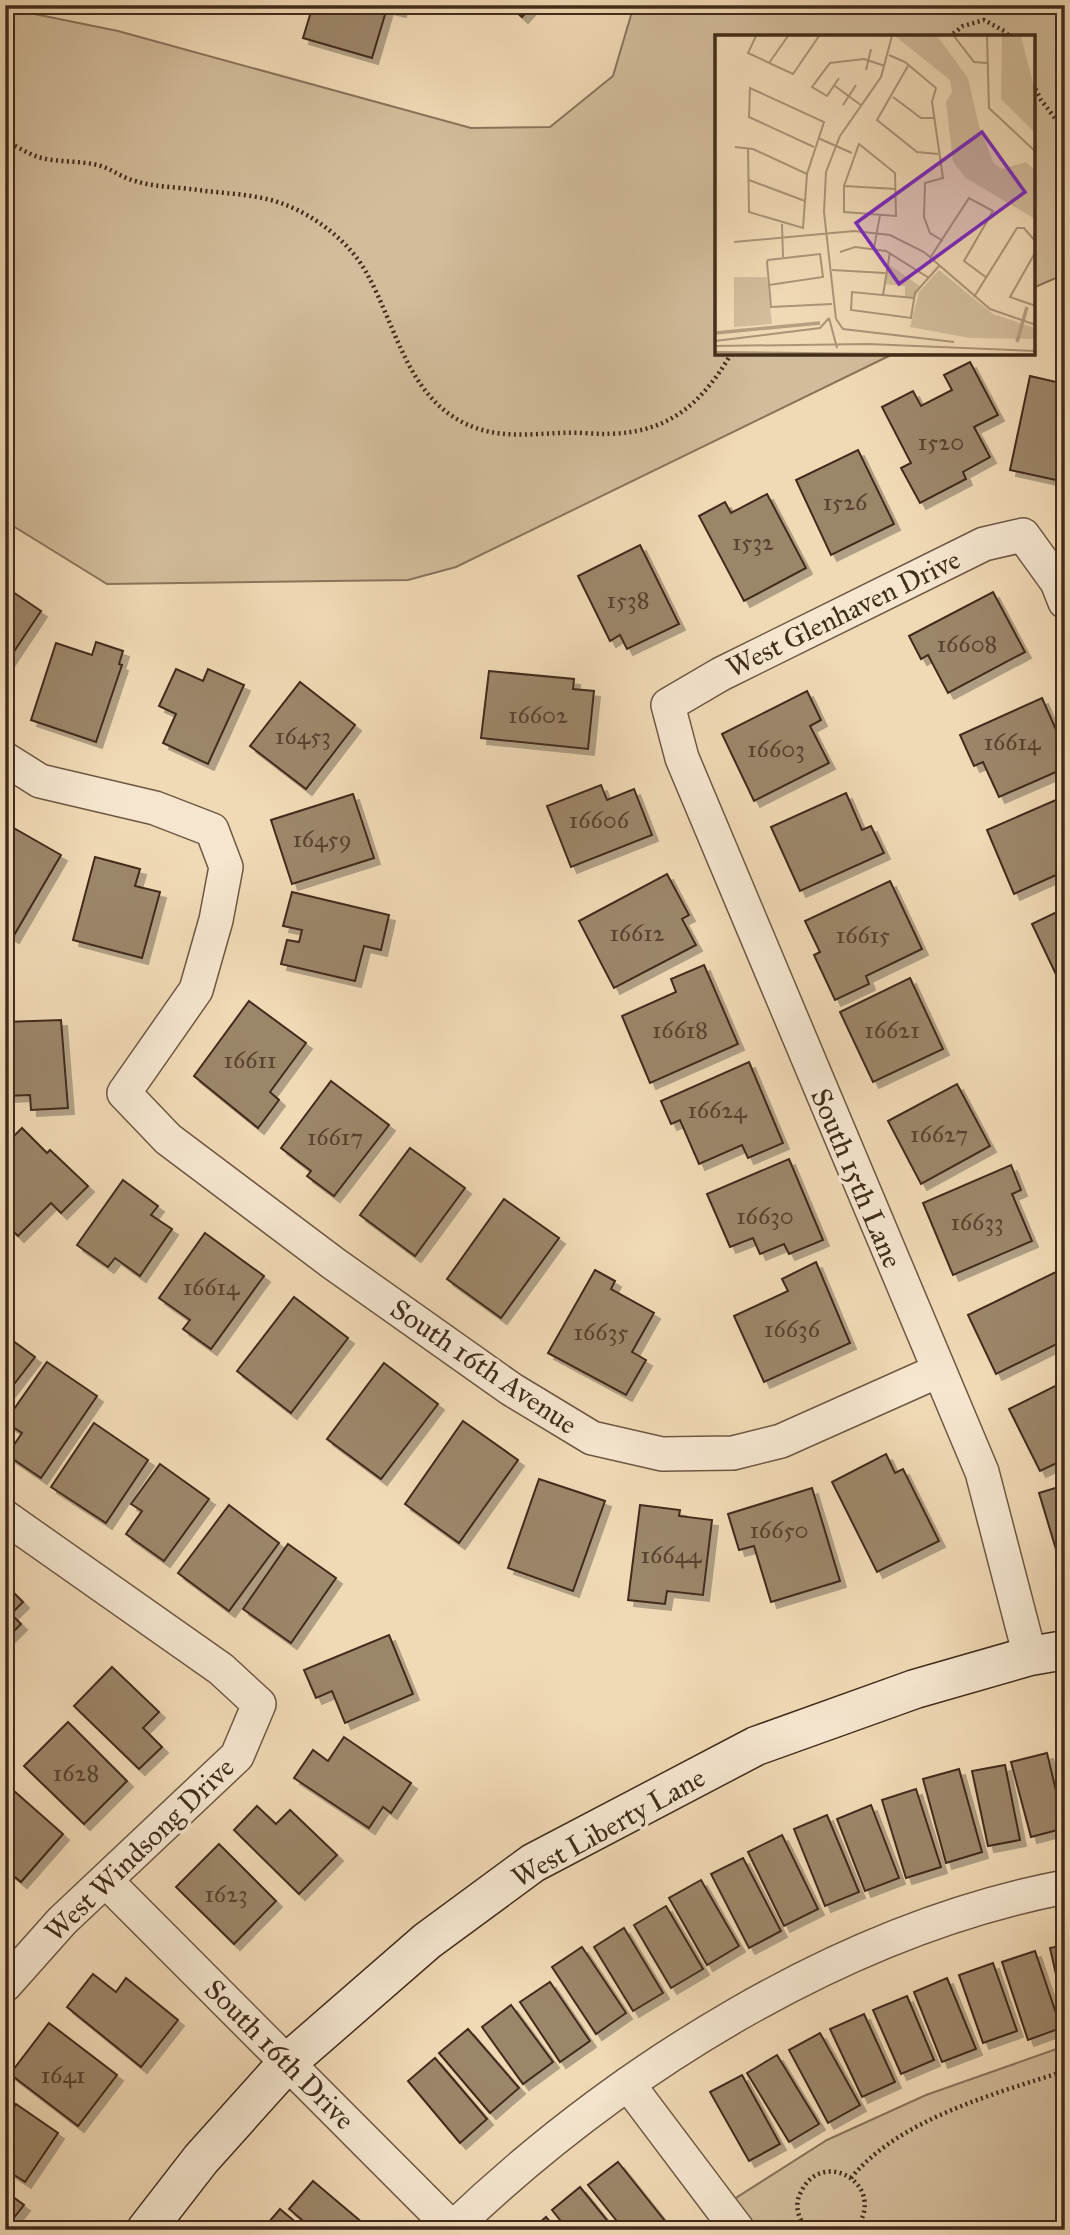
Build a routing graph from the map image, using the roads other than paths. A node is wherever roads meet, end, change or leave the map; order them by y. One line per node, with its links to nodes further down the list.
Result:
1 (1065, 602): 2 (street, West Glenhaven Drive)
2 (668, 705): 4 (street, South 15th Lane)
3 (5, 759): 4 (street, South 16th Avenue)
4 (938, 1371): 6 (street, South 15th Lane)
5 (5, 1517): 7 (street, West Windsong Drive)
6 (1047, 1653): 10 (street, West Liberty Lane)
7 (106, 1881): 9 (street, West Windsong Drive); 10 (street, South 16th Drive)
8 (1065, 1887): 11 (street)
9 (5, 1985)
10 (288, 2062): 12 (street, South 16th Drive); 13 (street, West Liberty Lane)
11 (628, 2084): 12 (street); 14 (street)
12 (452, 2229)
13 (146, 2230)
14 (738, 2230)

